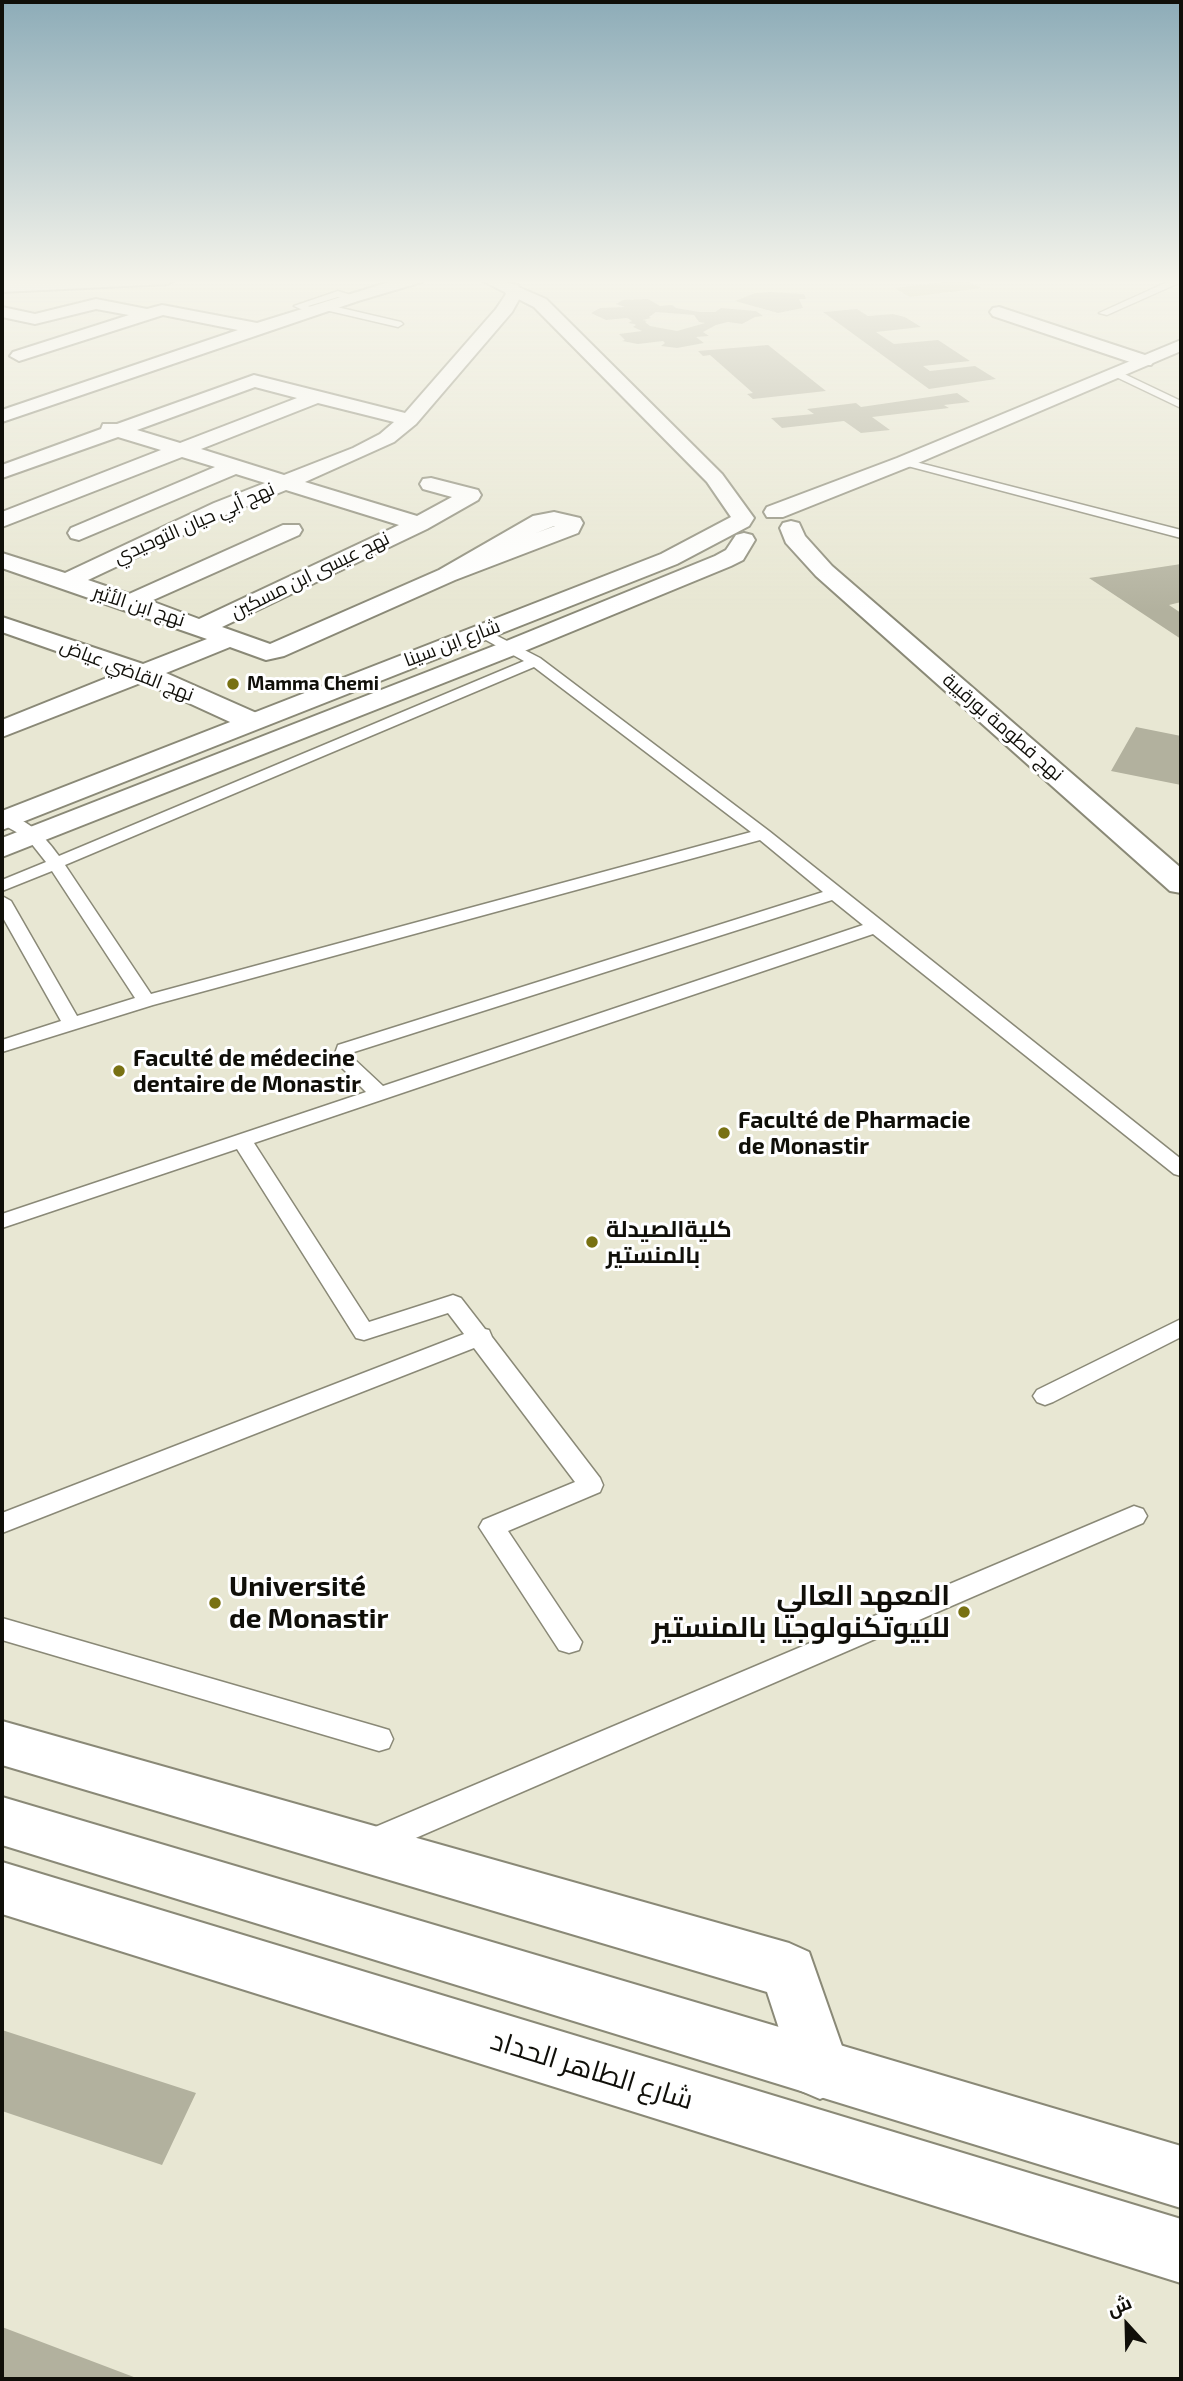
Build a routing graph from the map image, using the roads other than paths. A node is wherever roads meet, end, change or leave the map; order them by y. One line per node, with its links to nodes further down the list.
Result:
1 (80, 390): 9 (street)
2 (229, 390): 13 (street)
3 (290, 390): 8 (street)
4 (436, 390): 12 (street, نهج أبي حيان التوحيدي)
5 (627, 390): 18 (street)
6 (1075, 390): 15 (street)
7 (1151, 390): 10 (lane)
8 (318, 397): 12 (street); 14 (street)
9 (34, 405): 11 (street); 13 (street)
10 (1181, 405)
11 (2, 416)
12 (409, 421): 19 (street, نهج أبي حيان التوحيدي)
13 (117, 430): 14 (street); 17 (street)
14 (180, 449): 16 (street); 22 (street)
15 (904, 462): 24 (street); 26 (lane)
16 (236, 466): 19 (street); 25 (street)
17 (5, 468)
18 (715, 478): 24 (street); 24 (street, نهج فطومة بورقيبة)
19 (285, 482): 21 (street, نهج أبي حيان التوحيدي); 23 (street)
20 (430, 484): 23 (street, نهج عيسى ابن مسكين)
21 (222, 508): 27 (street); 28 (street, نهج أبي حيان التوحيدي)
22 (10, 517): 25 (street)
23 (419, 524): 29 (street, نهج عيسى ابن مسكين)
24 (766, 527): 36 (street, شارع ابن سينا); 38 (street); 47 (street, نهج فطومة بورقيبة)
25 (79, 533): 28 (street)
26 (1181, 534)
27 (310, 536): 29 (street); 33 (street)
28 (132, 550): 32 (street, نهج أبي حيان التوحيدي)
29 (359, 550): 34 (street, نهج عيسى ابن مسكين)
30 (2, 560): 32 (street, نهج ابن الأثير)
31 (447, 575): 37 (street, نهج ابن الأثير)
32 (65, 582): 33 (street, نهج ابن الأثير)
33 (130, 602): 34 (street, نهج ابن الأثير)
34 (202, 627): 37 (street, نهج ابن الأثير)
35 (7, 630): 39 (street, نهج القاضي عياض)
36 (481, 631): 38 (lane); 40 (street, شارع ابن سينا)
37 (231, 638): 39 (street)
38 (524, 654): 43 (lane); 44 (street); 46 (lane)
39 (144, 673): 40 (street, نهج القاضي عياض); 41 (street)
40 (251, 721): 42 (street, شارع ابن سينا)
41 (2, 729)
42 (4, 820): 44 (lane)
43 (764, 834): 49 (lane); 52 (lane)
44 (33, 835): 45 (street); 46 (lane)
45 (2, 848)
46 (55, 864): 48 (lane); 52 (lane)
47 (1181, 884)
48 (2, 886)
49 (836, 894): 51 (lane); 55 (lane)
50 (2, 901): 53 (lane)
51 (876, 927): 55 (lane); 57 (lane)
52 (146, 1001): 53 (lane)
53 (72, 1024): 54 (lane)
54 (2, 1046)
55 (381, 1095): 56 (lane)
56 (243, 1142): 58 (lane); 60 (lane)
57 (1181, 1169)
58 (2, 1221)
59 (1181, 1327): 61 (lane)
60 (481, 1336): 63 (lane); 65 (lane)
61 (1045, 1396)
62 (1134, 1516): 69 (lane)
63 (2, 1522)
64 (2, 1629): 66 (lane)
65 (569, 1642)
66 (379, 1738)
67 (2, 1743): 69 (street)
68 (2, 1821): 71 (street)
69 (362, 1847): 71 (street)
70 (2, 1888): 73 (street, شارع الطاهر الحداد)
71 (820, 2069): 72 (street)
72 (1181, 2177)
73 (1181, 2251)

